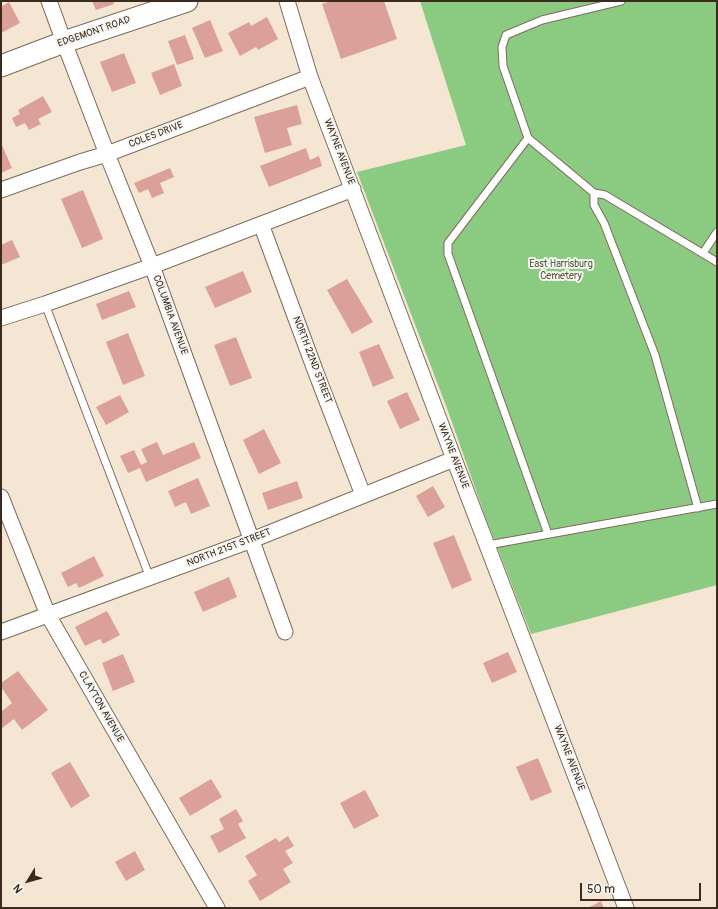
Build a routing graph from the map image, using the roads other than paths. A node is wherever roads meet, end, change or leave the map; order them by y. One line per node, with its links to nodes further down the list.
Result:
1 (49, 1): 5 (street, COLUMBIA AVENUE)
2 (187, 1): 5 (street, EDGEMONT ROAD)
3 (287, 1): 7 (street, WAYNE AVENUE)
4 (621, 1): 8 (lane)
5 (64, 42): 6 (street, EDGEMONT ROAD); 9 (street, COLUMBIA AVENUE)
6 (1, 66)
7 (310, 77): 9 (street, COLES DRIVE); 10 (street, WAYNE AVENUE)
8 (528, 138): 12 (lane); 25 (lane)
9 (107, 154): 11 (street, COLES DRIVE); 17 (street, COLUMBIA AVENUE)
10 (353, 189): 13 (street); 20 (street, WAYNE AVENUE)
11 (1, 190)
12 (594, 193): 15 (lane); 24 (lane)
13 (262, 224): 17 (street); 21 (street, NORTH 22ND STREET)
14 (717, 232): 15 (lane)
15 (702, 253): 16 (lane)
16 (717, 262)
17 (152, 266): 18 (street); 26 (street, COLUMBIA AVENUE)
18 (45, 304): 19 (street); 28 (lane)
19 (1, 318)
20 (454, 459): 21 (street, NORTH 21ST STREET); 27 (street, WAYNE AVENUE)
21 (363, 495): 26 (street, NORTH 21ST STREET)
22 (1, 498): 29 (street, CLAYTON AVENUE)
23 (717, 504): 24 (lane)
24 (698, 508): 25 (lane)
25 (548, 534): 27 (lane)
26 (252, 540): 28 (street, NORTH 21ST STREET); 31 (street, COLUMBIA AVENUE)
27 (488, 545): 33 (street, WAYNE AVENUE)
28 (150, 578): 29 (street, NORTH 21ST STREET)
29 (48, 615): 30 (street, NORTH 21ST STREET); 32 (street, CLAYTON AVENUE)
30 (1, 632)
31 (285, 632)
32 (217, 908)
33 (626, 908)

